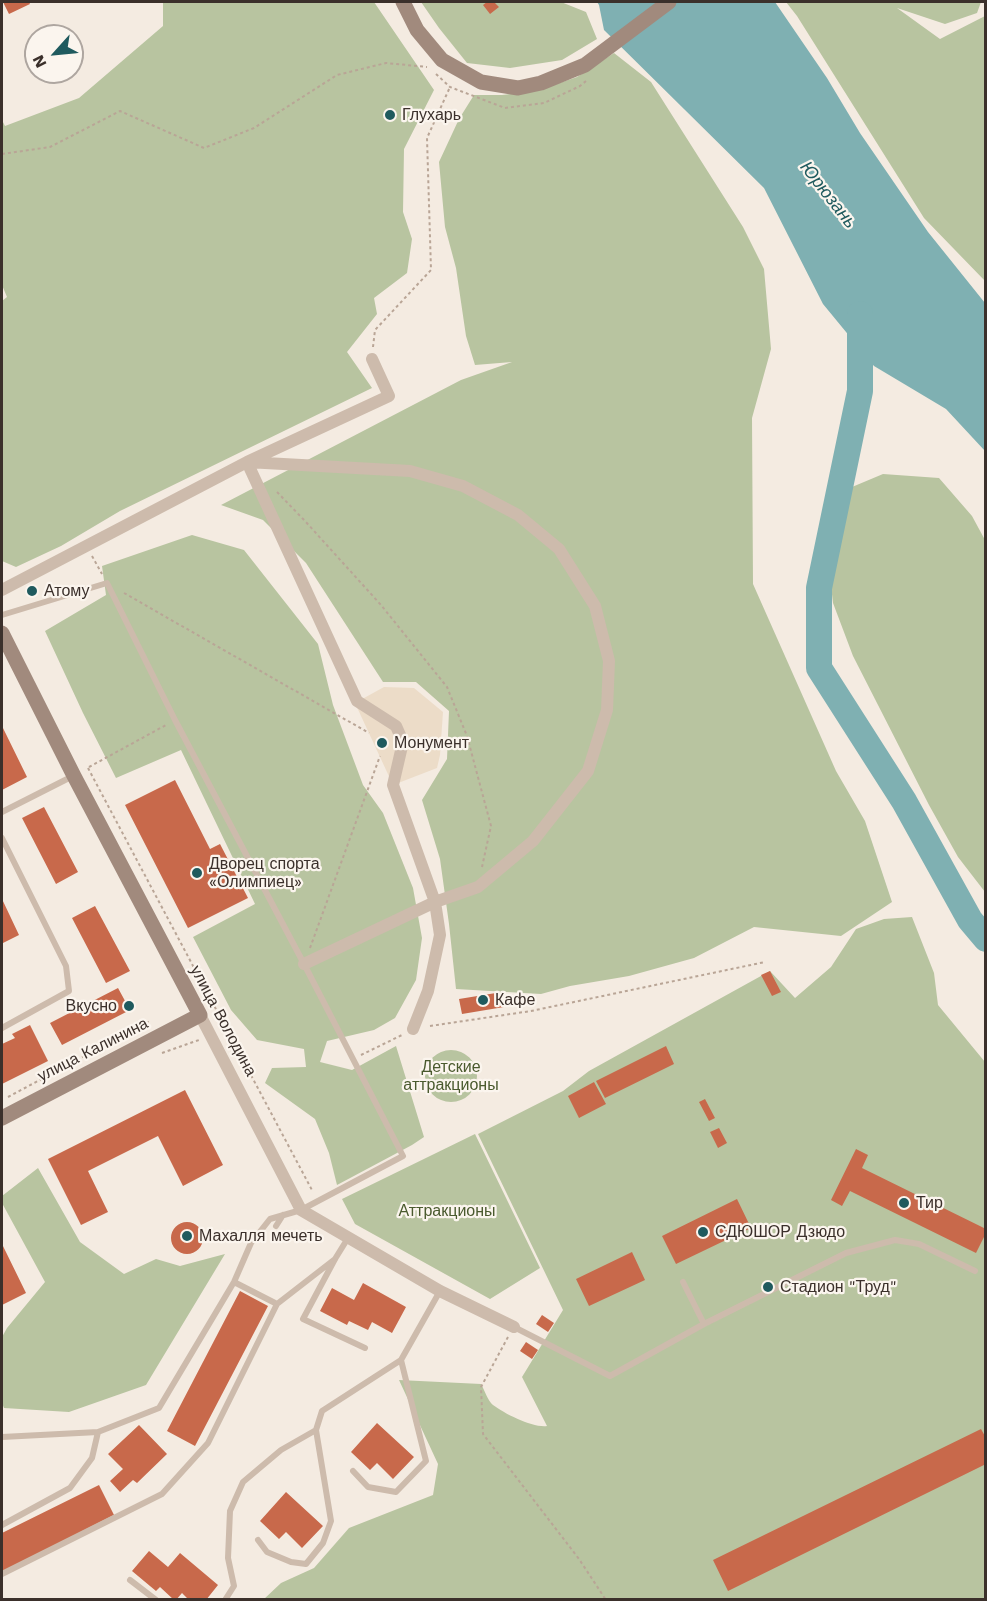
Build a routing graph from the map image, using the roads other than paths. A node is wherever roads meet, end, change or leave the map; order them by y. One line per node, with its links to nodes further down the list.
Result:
1 (403, 2): 2 (street)
2 (669, 2)
3 (372, 359): 4 (street)
4 (247, 462): 5 (street); 11 (street); 11 (street)
5 (2, 590)
6 (2, 615): 12 (lane)
7 (2, 633): 8 (street, улица Володина)
8 (74, 776): 9 (lane); 13 (street, улица Володина)
9 (2, 812)
10 (2, 838): 14 (lane)
11 (435, 902): 12 (street); 15 (street)
12 (304, 964): 17 (lane)
13 (200, 1015): 16 (street, улица Калинина); 17 (street, улица Володина)
14 (2, 1028)
15 (413, 1029)
16 (2, 1118)
17 (301, 1210): 18 (lane); 20 (street)
18 (283, 1215): 19 (lane); 23 (lane)
19 (276, 1227)
20 (349, 1238): 21 (lane); 25 (street)
21 (335, 1259): 26 (lane); 29 (lane)
22 (975, 1271): 27 (lane)
23 (234, 1282): 26 (lane); 32 (lane)
24 (683, 1282): 27 (lane)
25 (440, 1291): 28 (street); 30 (lane)
26 (277, 1304): 37 (lane)
27 (704, 1324): 28 (lane)
28 (514, 1327)
29 (365, 1348)
30 (401, 1360): 31 (lane); 34 (lane)
31 (316, 1430): 36 (lane); 40 (lane)
32 (98, 1432): 33 (lane); 35 (lane)
33 (2, 1437)
34 (353, 1471)
35 (2, 1525)
36 (258, 1540)
37 (2, 1574)
38 (130, 1580): 39 (lane)
39 (156, 1599)
40 (225, 1599)

